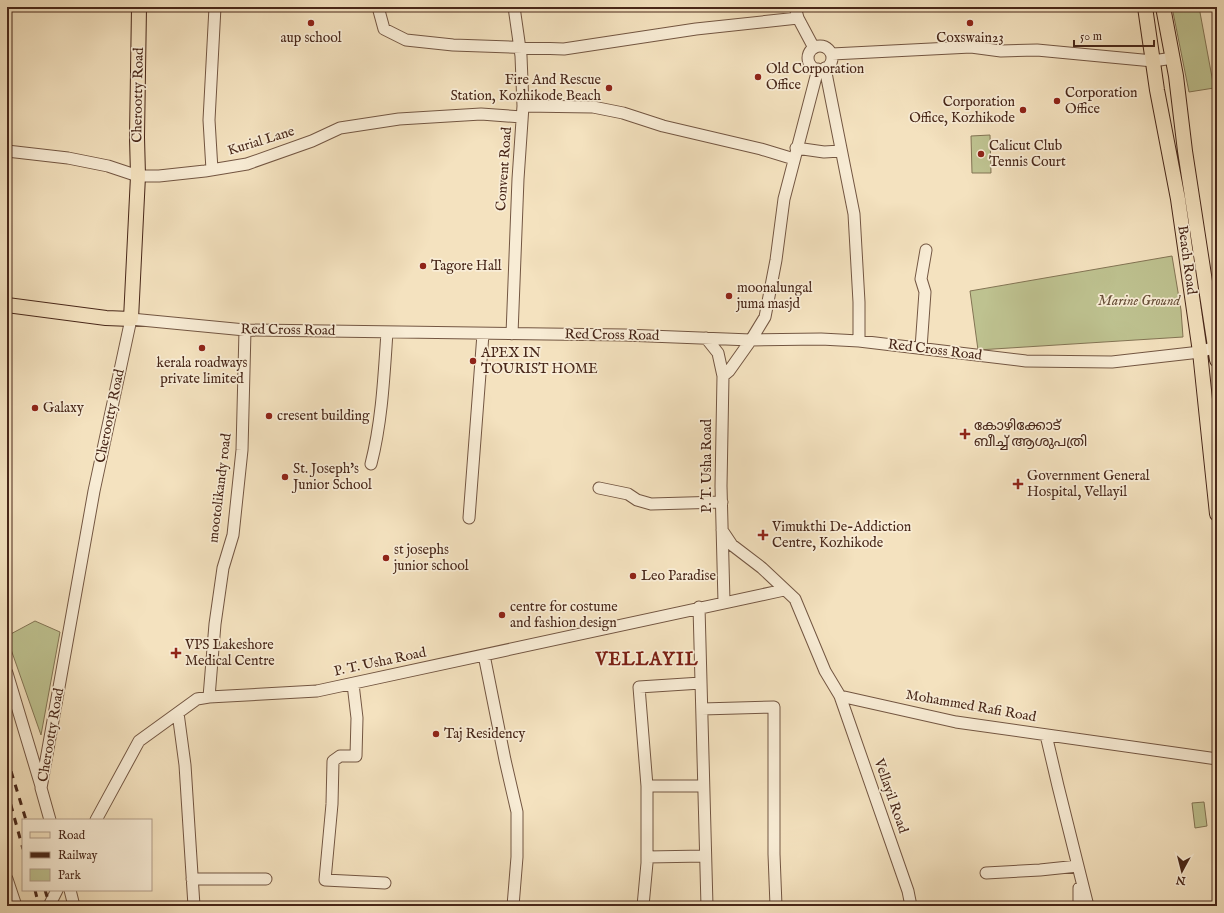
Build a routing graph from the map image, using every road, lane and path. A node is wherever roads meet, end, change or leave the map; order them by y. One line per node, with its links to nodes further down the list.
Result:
1 (139, 7): 20 (main road, Cherootty Road)
2 (215, 7): 19 (street)
3 (378, 7): 9 (street)
4 (514, 7): 9 (street, Convent Road)
5 (795, 7): 8 (street)
6 (1145, 7): 13 (main road, Beach Road)
7 (1163, 7): 12 (main road, Beach Road)
8 (798, 18): 9 (street); 10 (street)
9 (520, 48): 15 (street, Convent Road)
10 (814, 48): 11 (street); 14 (street)
11 (832, 54): 13 (street); 14 (street)
12 (1173, 58): 13 (street); 33 (main road, Beach Road)
13 (1153, 61): 32 (main road, Beach Road)
14 (822, 69): 17 (street); 18 (street)
15 (523, 112): 18 (street, Kurial Lane); 19 (street, Kurial Lane); 27 (street, Convent Road)
16 (7, 151): 20 (street, Kurial Lane)
17 (841, 151): 18 (street, Kurial Lane); 30 (street)
18 (795, 154): 29 (street)
19 (212, 170): 20 (street, Kurial Lane)
20 (138, 176): 23 (main road, Cherootty Road)
21 (926, 250): 31 (street)
22 (7, 305): 23 (main road, Red Cross Road)
23 (131, 319): 24 (street, Red Cross Road); 56 (street, Cherootty Road)
24 (245, 330): 25 (street, Red Cross Road); 49 (street, mootolikandy road)
25 (387, 332): 26 (street, Red Cross Road); 35 (street)
26 (483, 334): 27 (street, Red Cross Road); 39 (street)
27 (512, 334): 28 (street, Red Cross Road)
28 (706, 338): 29 (street, Red Cross Road); 34 (street, P. T. Usha Road)
29 (751, 340): 30 (street, Red Cross Road); 34 (street)
30 (858, 341): 31 (street, Red Cross Road)
31 (921, 348): 32 (street, Red Cross Road)
32 (1200, 352): 33 (street, Red Cross Road); 38 (main road, Beach Road)
33 (1216, 353)
34 (723, 376): 37 (street, P. T. Usha Road)
35 (371, 464)
36 (599, 488): 37 (street)
37 (722, 502): 40 (street, P. T. Usha Road)
38 (1217, 514)
39 (469, 518)
40 (722, 530): 41 (street); 42 (street, P. T. Usha Road)
41 (784, 590): 42 (street, P. T. Usha Road); 48 (street)
42 (724, 602): 43 (street, P. T. Usha Road)
43 (699, 607): 44 (street, P. T. Usha Road); 46 (street)
44 (484, 655): 47 (street, P. T. Usha Road); 73 (street)
45 (7, 673): 56 (street)
46 (701, 683): 50 (street); 54 (street)
47 (353, 684): 49 (street, P. T. Usha Road); 66 (street)
48 (840, 696): 52 (street, Mohammed Rafi Road); 77 (street, Vellayil Road)
49 (209, 697): 51 (street, P. T. Usha Road)
50 (702, 709): 55 (street); 76 (street)
51 (178, 713): 58 (street, P. T. Usha Road); 64 (street)
52 (1046, 735): 53 (street, Mohammed Rafi Road); 61 (street)
53 (1217, 759)
54 (647, 786): 55 (street); 60 (street)
55 (703, 786): 59 (street)
56 (41, 788): 57 (street, Cherootty Road)
57 (50, 819)
58 (97, 819)
59 (705, 856): 60 (street); 75 (street)
60 (647, 857): 74 (street)
61 (1079, 870): 62 (street); 78 (street); 79 (street)
62 (986, 872)
63 (7, 879): 69 (street)
64 (192, 879): 65 (street); 72 (street)
65 (266, 879)
66 (385, 883)
67 (56, 891): 70 (street)
68 (70, 891): 71 (street)
69 (16, 906)
70 (49, 906)
71 (74, 906)
72 (194, 906)
73 (513, 906)
74 (643, 906)
75 (706, 906)
76 (776, 906)
77 (911, 906)
78 (1079, 906)
79 (1088, 906)

